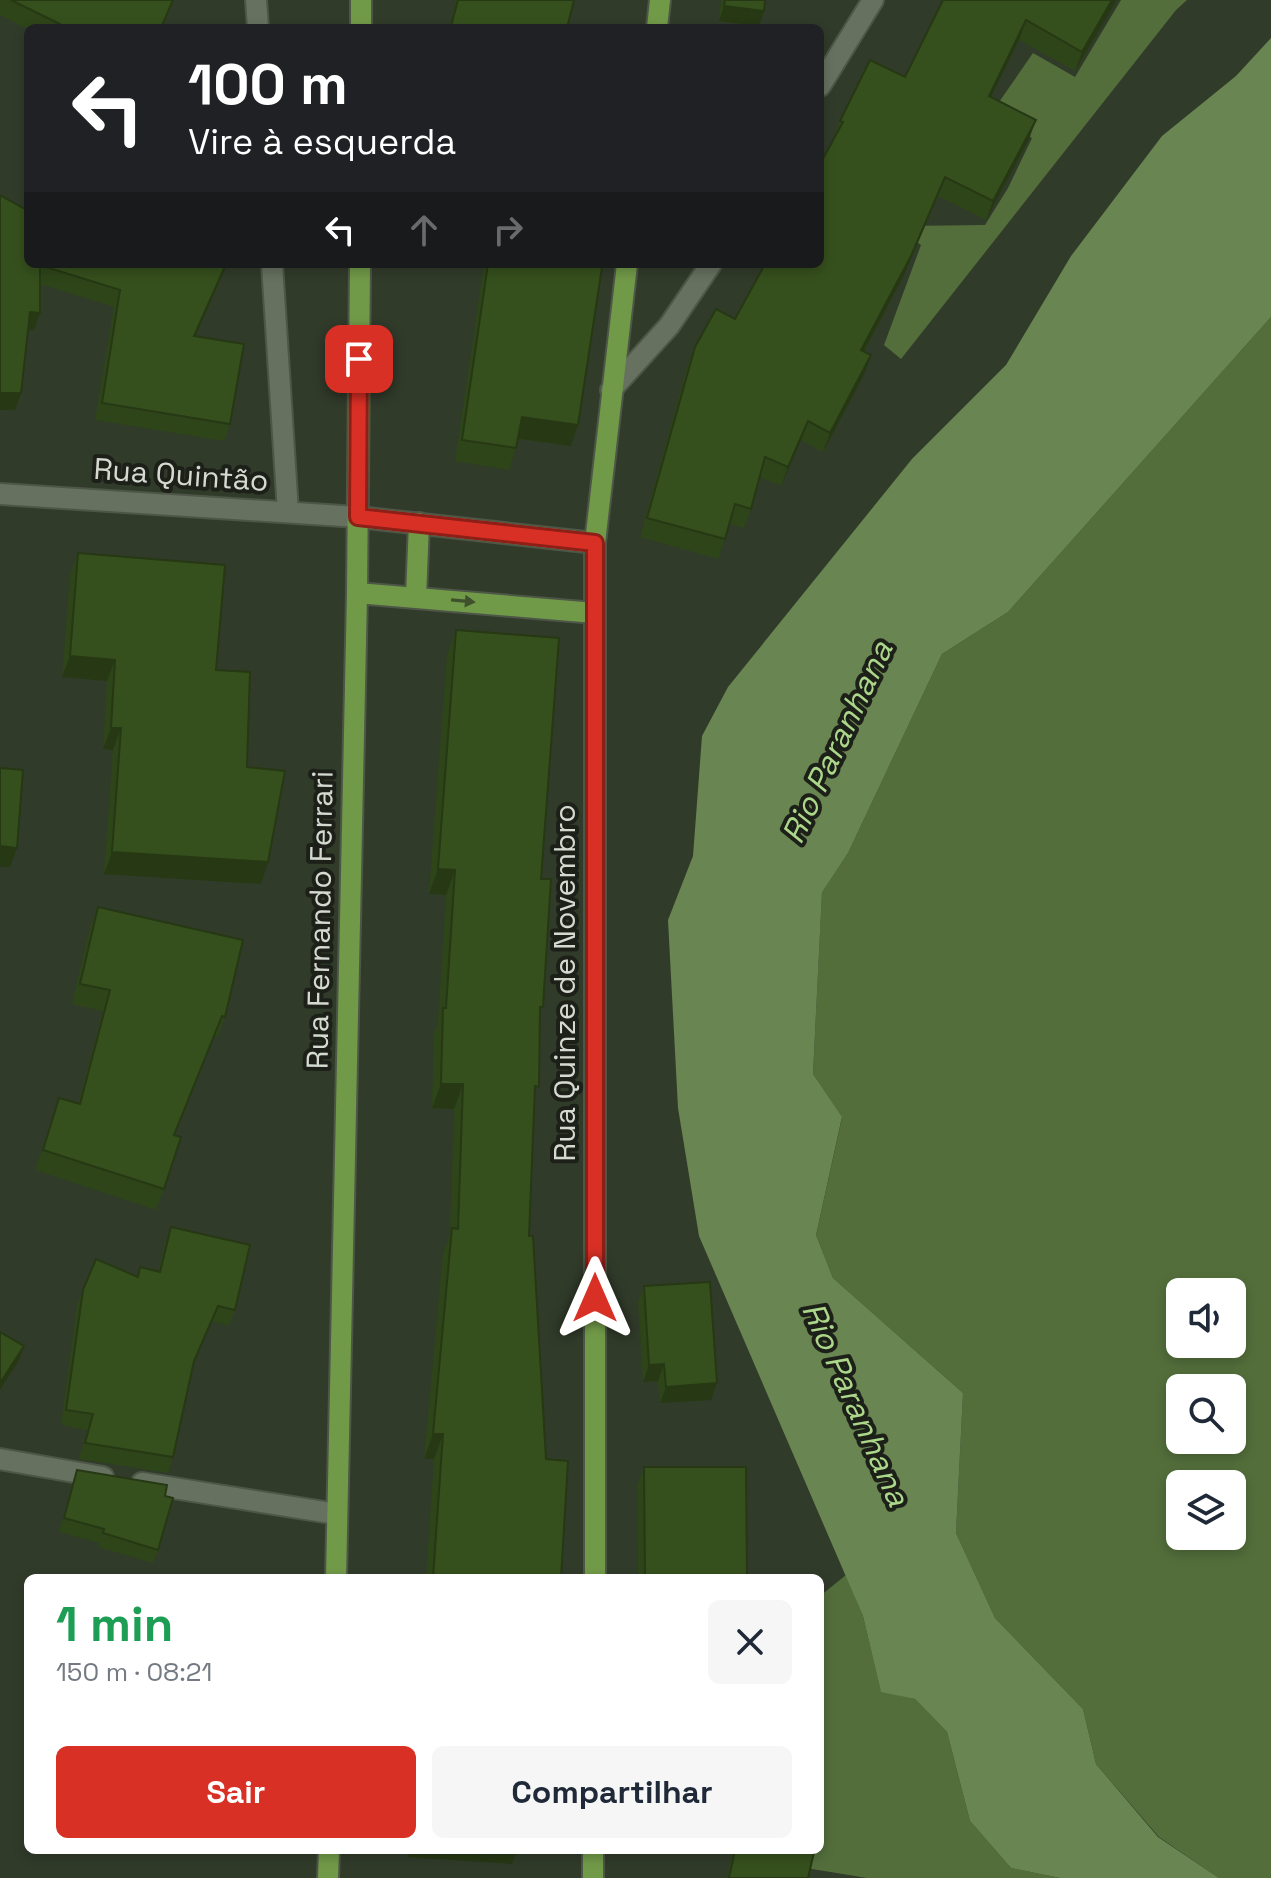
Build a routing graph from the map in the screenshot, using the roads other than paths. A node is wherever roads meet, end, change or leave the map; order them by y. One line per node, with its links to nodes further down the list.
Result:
1 (256, 0): 5 (street)
2 (361, 0): 6 (main road)
3 (660, 0): 7 (main road)
4 (873, 0): 8 (street)
5 (258, 24)
6 (361, 24)
7 (657, 24)
8 (824, 80)
9 (272, 268): 15 (street)
10 (360, 268): 16 (main road, Rua Fernando Ferrari)
11 (626, 268): 13 (main road, Rua Quinze de Novembro)
12 (708, 268): 13 (street)
13 (611, 390): 18 (main road, Rua Quinze de Novembro)
14 (0, 494): 15 (street, Rua Quintão)
15 (288, 512): 16 (street, Rua Quintão)
16 (358, 517): 17 (main road); 19 (main road, Rua Fernando Ferrari)
17 (419, 523): 18 (main road); 20 (main road)
18 (595, 543): 21 (main road, Rua Quinze de Novembro)
19 (357, 593): 20 (main road); 23 (main road, Rua Fernando Ferrari)
20 (416, 597): 21 (main road, one-way to 21)
21 (595, 613): 25 (main road, Rua Quinze de Novembro)
22 (0, 1459): 23 (street)
23 (337, 1514): 24 (main road, Rua Fernando Ferrari)
24 (336, 1574)
25 (595, 1574)
26 (329, 1854): 28 (main road)
27 (593, 1854): 29 (main road)
28 (328, 1878)
29 (593, 1878)

